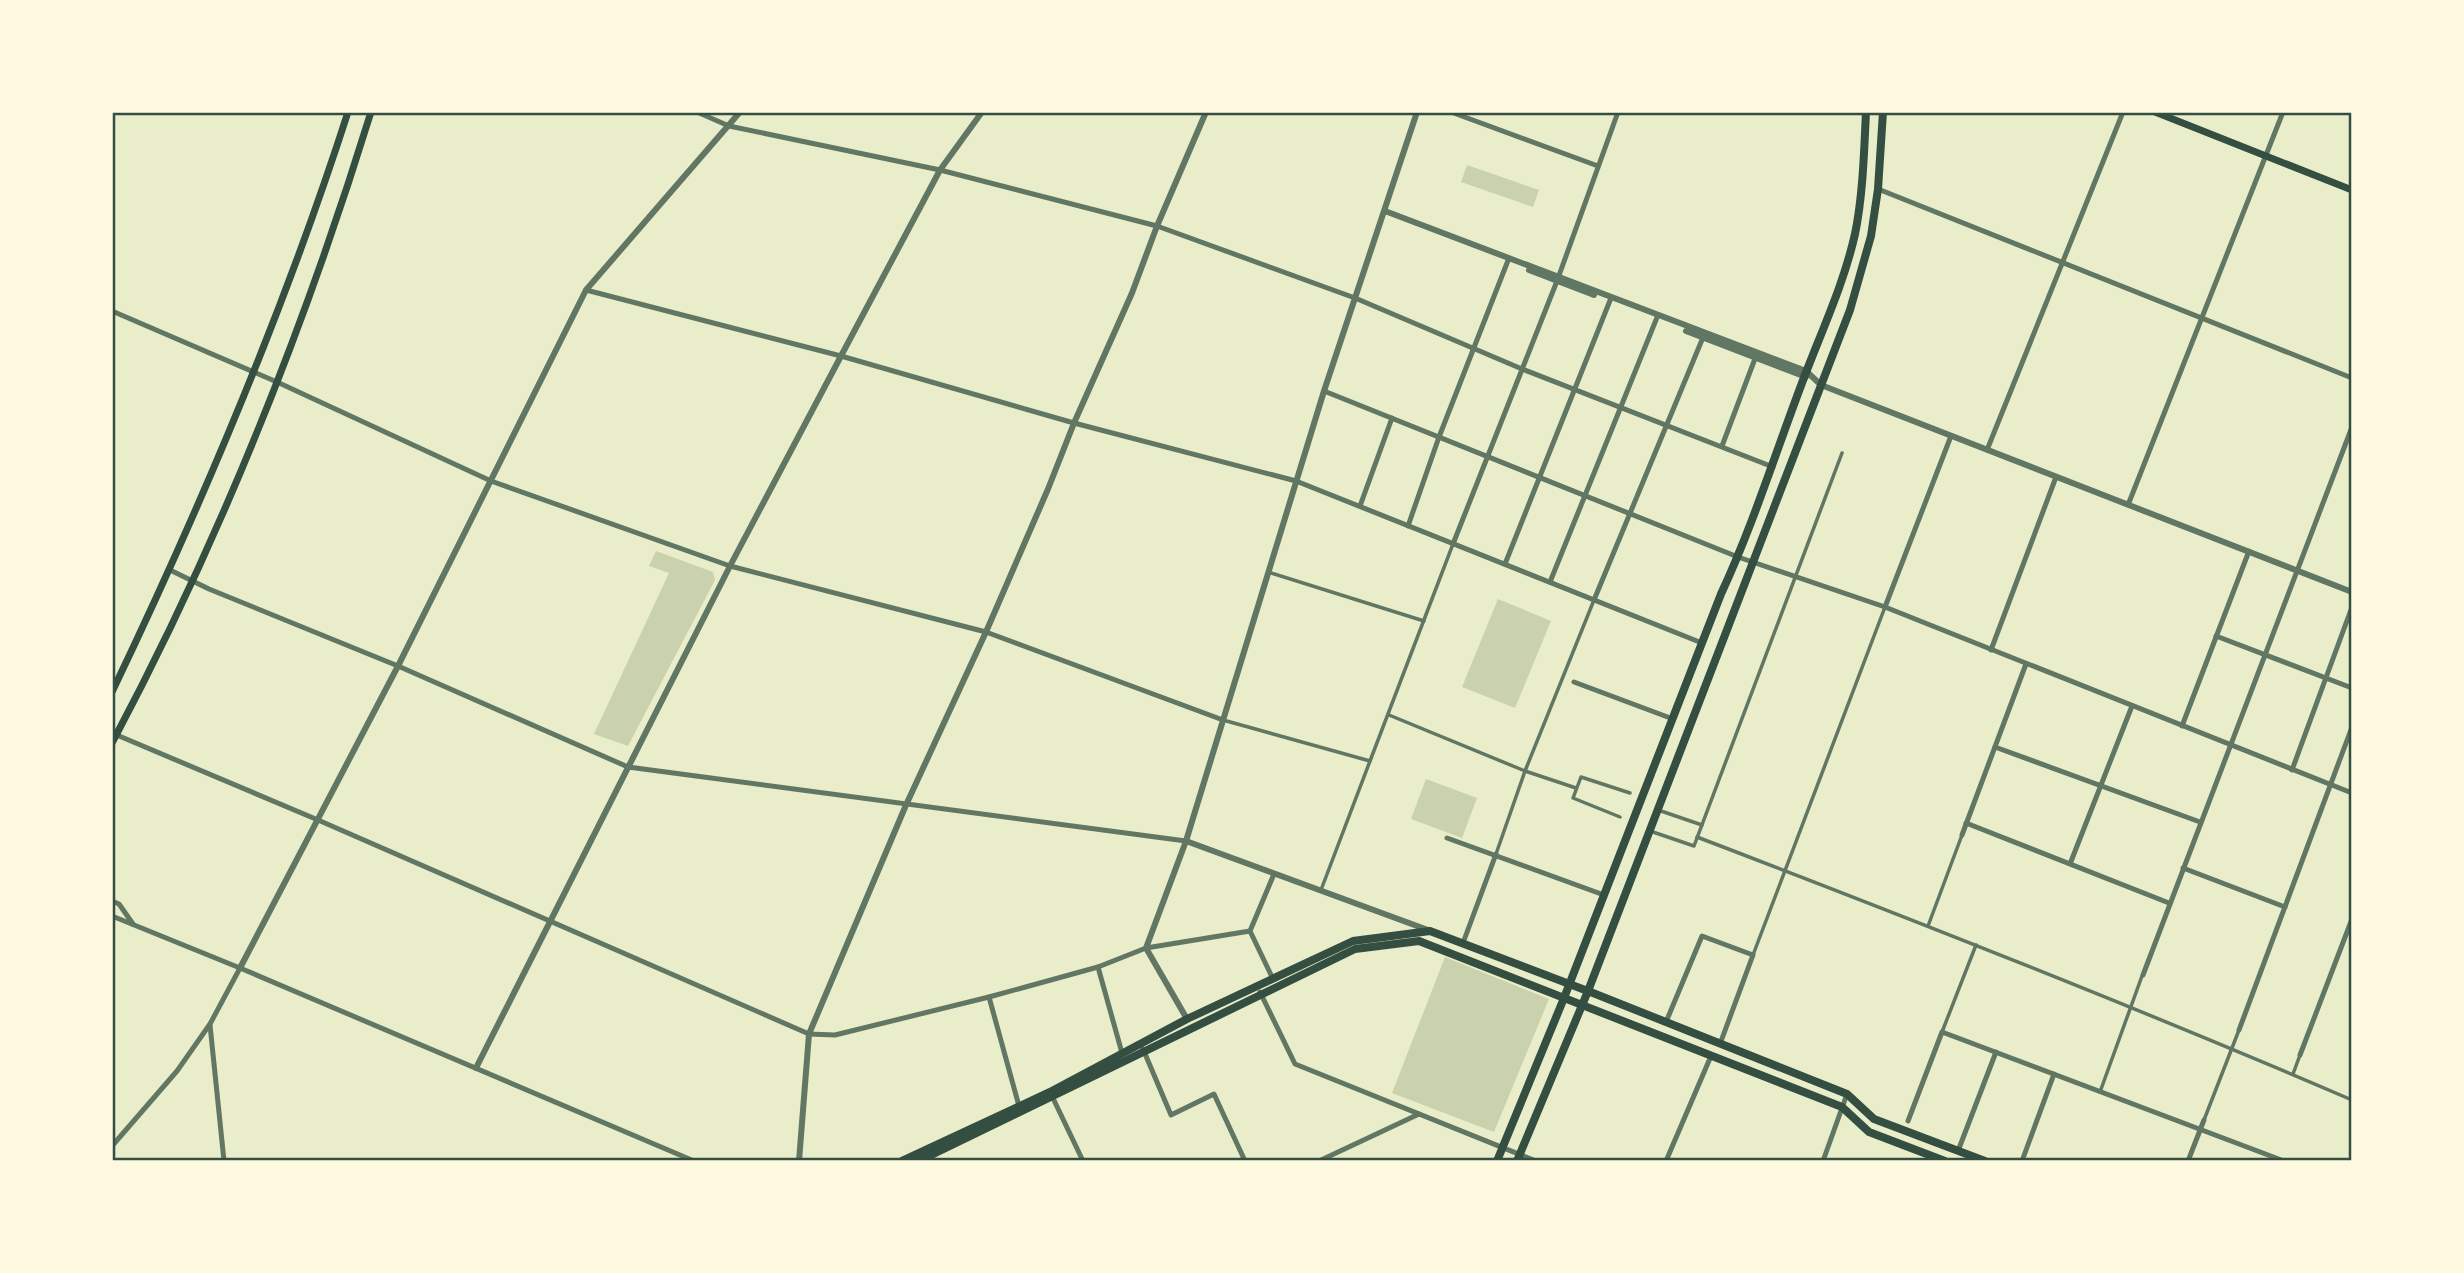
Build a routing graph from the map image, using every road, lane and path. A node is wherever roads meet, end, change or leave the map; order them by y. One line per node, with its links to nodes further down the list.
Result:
1 (348, 112): 37 (main road)
2 (371, 112): 40 (main road)
3 (697, 112): 15 (street)
4 (740, 112): 15 (street)
5 (982, 112): 18 (street)
6 (1206, 112): 22 (street)
7 (1417, 112): 21 (street)
8 (1451, 112): 17 (street)
9 (1618, 112): 17 (street)
10 (1866, 112): 38 (main road)
11 (1882, 112): 19 (main road)
12 (2123, 112): 24 (street)
13 (2155, 112): 16 (main road)
14 (2283, 112): 16 (street)
15 (729, 126): 18 (street); 26 (street)
16 (2266, 156): 20 (main road); 31 (street)
17 (1598, 166): 25 (street)
18 (940, 170): 22 (street); 35 (street)
19 (1878, 190): 24 (street); 41 (main road)
20 (2352, 190)
21 (1384, 213): 23 (street); 27 (street)
22 (1157, 226): 27 (street); 46 (street)
23 (1508, 259): 25 (street); 33 (street)
24 (2063, 263): 31 (street); 52 (street)
25 (1558, 279): 28 (street); 36 (street)
26 (586, 290): 35 (street); 58 (street)
27 (1355, 298): 33 (street); 43 (street)
28 (1610, 300): 30 (street); 42 (street)
29 (112, 311): 37 (street)
30 (1658, 317): 32 (street); 44 (street)
31 (2202, 318): 39 (street); 61 (street)
32 (1704, 336): 34 (street); 47 (street)
33 (1473, 348): 36 (street); 50 (street)
34 (1757, 355): 38 (street); 51 (street)
35 (841, 356): 46 (street); 70 (street)
36 (1522, 369): 42 (street); 54 (street)
37 (253, 372): 40 (street); 72 (main road)
38 (1805, 374): 41 (street); 55 (main road)
39 (2352, 379)
40 (277, 382): 58 (street); 75 (main road)
41 (1821, 385): 49 (street); 68 (main road)
42 (1575, 390): 44 (street); 57 (street)
43 (1324, 391): 45 (street); 59 (street)
44 (1621, 407): 47 (street); 60 (street)
45 (1392, 418): 50 (street); 62 (street)
46 (1074, 423): 59 (street); 82 (street)
47 (1667, 425): 51 (street); 63 (street)
48 (2352, 427): 71 (street)
49 (1951, 436): 52 (street); 79 (street)
50 (1439, 437): 54 (street); 64 (street)
51 (1722, 446): 55 (street)
52 (1987, 450): 56 (street)
53 (1842, 453): 74 (street)
54 (1488, 456): 57 (street); 65 (street)
55 (1773, 467): 67 (main road)
56 (2056, 477): 61 (street); 85 (street)
57 (1539, 478): 60 (street); 69 (street)
58 (491, 481): 70 (street); 88 (street)
59 (1296, 481): 62 (street); 73 (street)
60 (1585, 496): 63 (street); 76 (street)
61 (2128, 505): 66 (street)
62 (1360, 506): 64 (street)
63 (1630, 514): 67 (street); 78 (street)
64 (1408, 526): 65 (street)
65 (1453, 544): 69 (street); 81 (street)
66 (2249, 551): 71 (street); 83 (street)
67 (1738, 557): 68 (street); 84 (main road)
68 (1752, 562): 74 (street); 150 (main road)
69 (1505, 564): 76 (street)
70 (730, 566): 82 (street); 103 (street)
71 (2296, 569): 77 (street); 86 (street)
72 (170, 570): 75 (street); 92 (main road)
73 (1268, 572): 81 (street); 96 (street)
74 (1795, 577): 79 (street); 117 (street)
75 (193, 582): 88 (street); 99 (main road)
76 (1550, 582): 78 (street)
77 (2352, 592)
78 (1594, 600): 84 (street); 105 (street)
79 (1885, 607): 85 (street); 126 (street)
80 (2352, 607): 89 (street)
81 (1424, 621): 94 (street)
82 (986, 632): 96 (street); 111 (street)
83 (2216, 636): 86 (street); 97 (street)
84 (1702, 643): 95 (main road)
85 (1991, 650): 87 (street)
86 (2264, 655): 89 (street); 100 (street)
87 (2026, 664): 93 (street); 101 (street)
88 (398, 666): 103 (street); 114 (street)
89 (2326, 678): 91 (street); 104 (street)
90 (1574, 682): 95 (street)
91 (2352, 688)
92 (112, 692)
93 (2132, 706): 97 (street); 107 (street)
94 (1388, 715): 102 (street); 105 (street)
95 (1673, 719): 129 (main road)
96 (1223, 720): 102 (street); 122 (street)
97 (2182, 726): 100 (street)
98 (2352, 727): 106 (street)
99 (113, 737): 114 (street)
100 (2229, 745): 104 (street); 115 (street)
101 (1995, 747): 107 (street); 116 (street)
102 (1370, 761): 128 (street)
103 (628, 767): 111 (street); 135 (street)
104 (2292, 769): 106 (street)
105 (1525, 771): 108 (street); 123 (street)
106 (2331, 785): 110 (street); 132 (street)
107 (2102, 786): 115 (street); 124 (street)
108 (1576, 788): 109 (street); 113 (street)
109 (1630, 793)
110 (2352, 793)
111 (906, 805): 122 (street); 160 (street)
112 (1661, 811): 117 (street)
113 (1620, 817)
114 (318, 820): 135 (street); 145 (street)
115 (2200, 822): 125 (street)
116 (1966, 823): 119 (street); 124 (street)
117 (1702, 825): 120 (street)
118 (1653, 832): 120 (street)
119 (1962, 835): 137 (street)
120 (1697, 837): 126 (street)
121 (1447, 838): 123 (street)
122 (1186, 841): 127 (street); 142 (street)
123 (1496, 854): 129 (street); 140 (street)
124 (2070, 864): 131 (street)
125 (2183, 868): 131 (street); 132 (street)
126 (1784, 870): 137 (street); 143 (street)
127 (1274, 874): 128 (street); 139 (street)
128 (1321, 890): 138 (street)
129 (1604, 895): 148 (main road)
130 (112, 901): 136 (street)
131 (2169, 903): 146 (street)
132 (2286, 906): 158 (street)
133 (112, 916): 136 (street)
134 (2352, 919): 166 (street)
135 (549, 921): 160 (street); 168 (street)
136 (133, 924): 145 (street)
137 (1928, 926): 141 (street)
138 (1430, 930): 140 (main road); 147 (main road)
139 (1250, 931): 142 (street); 147 (street)
140 (1463, 943): 148 (main road)
141 (1976, 945): 154 (street); 159 (street)
142 (1146, 948): 144 (street); 155 (street)
143 (1753, 955): 156 (street); 161 (street)
144 (1098, 967): 151 (street); 165 (street)
145 (240, 968): 157 (street); 168 (street)
146 (2143, 975): 154 (street)
147 (1273, 979): 149 (main road)
148 (1570, 984): 150 (main road); 152 (main road)
149 (1259, 990): 152 (main road); 155 (main road); 162 (main road); 177 (street)
150 (1588, 991): 153 (main road); 156 (main road)
151 (989, 998): 160 (street); 175 (street)
152 (1564, 998): 153 (main road); 182 (main road)
153 (1581, 1005): 167 (main road); 184 (main road)
154 (2131, 1008): 163 (street); 171 (street)
155 (1187, 1019): 162 (main road)
156 (1666, 1022): 161 (main road)
157 (210, 1024): 181 (street); 185 (street)
158 (2239, 1030): 163 (street)
159 (1941, 1032): 164 (street); 179 (street)
160 (809, 1034): 187 (street)
161 (1720, 1044): 172 (main road)
162 (1142, 1048): 165 (main road); 173 (main road); 191 (street)
163 (2232, 1048): 170 (street); 178 (street)
164 (1996, 1052): 169 (street); 183 (street)
165 (1122, 1053): 173 (main road)
166 (2300, 1055): 170 (street)
167 (1711, 1056): 176 (main road); 195 (street)
168 (475, 1068): 186 (street)
169 (2054, 1074): 171 (street); 199 (street)
170 (2293, 1074): 174 (street)
171 (2100, 1092): 180 (street)
172 (1847, 1094): 176 (street); 183 (main road)
173 (1051, 1095): 175 (main road); 189 (main road); 190 (street)
174 (2352, 1100)
175 (1019, 1106): 188 (main road)
176 (1842, 1107): 196 (street); 197 (main road)
177 (1419, 1114): 182 (street); 192 (street)
178 (2204, 1120): 180 (street)
179 (1908, 1121)
180 (2200, 1129): 200 (street); 201 (street)
181 (112, 1146)
182 (1503, 1147): 184 (street); 193 (main road)
183 (1958, 1151): 198 (main road)
184 (1518, 1158): 194 (street)
185 (225, 1161)
186 (694, 1161)
187 (799, 1161)
188 (902, 1161)
189 (919, 1161)
190 (1083, 1161)
191 (1245, 1161)
192 (1319, 1161)
193 (1497, 1161)
194 (1536, 1161)
195 (1666, 1161)
196 (1823, 1161)
197 (1945, 1161)
198 (1985, 1161)
199 (2022, 1161)
200 (2188, 1161)
201 (2284, 1161)

